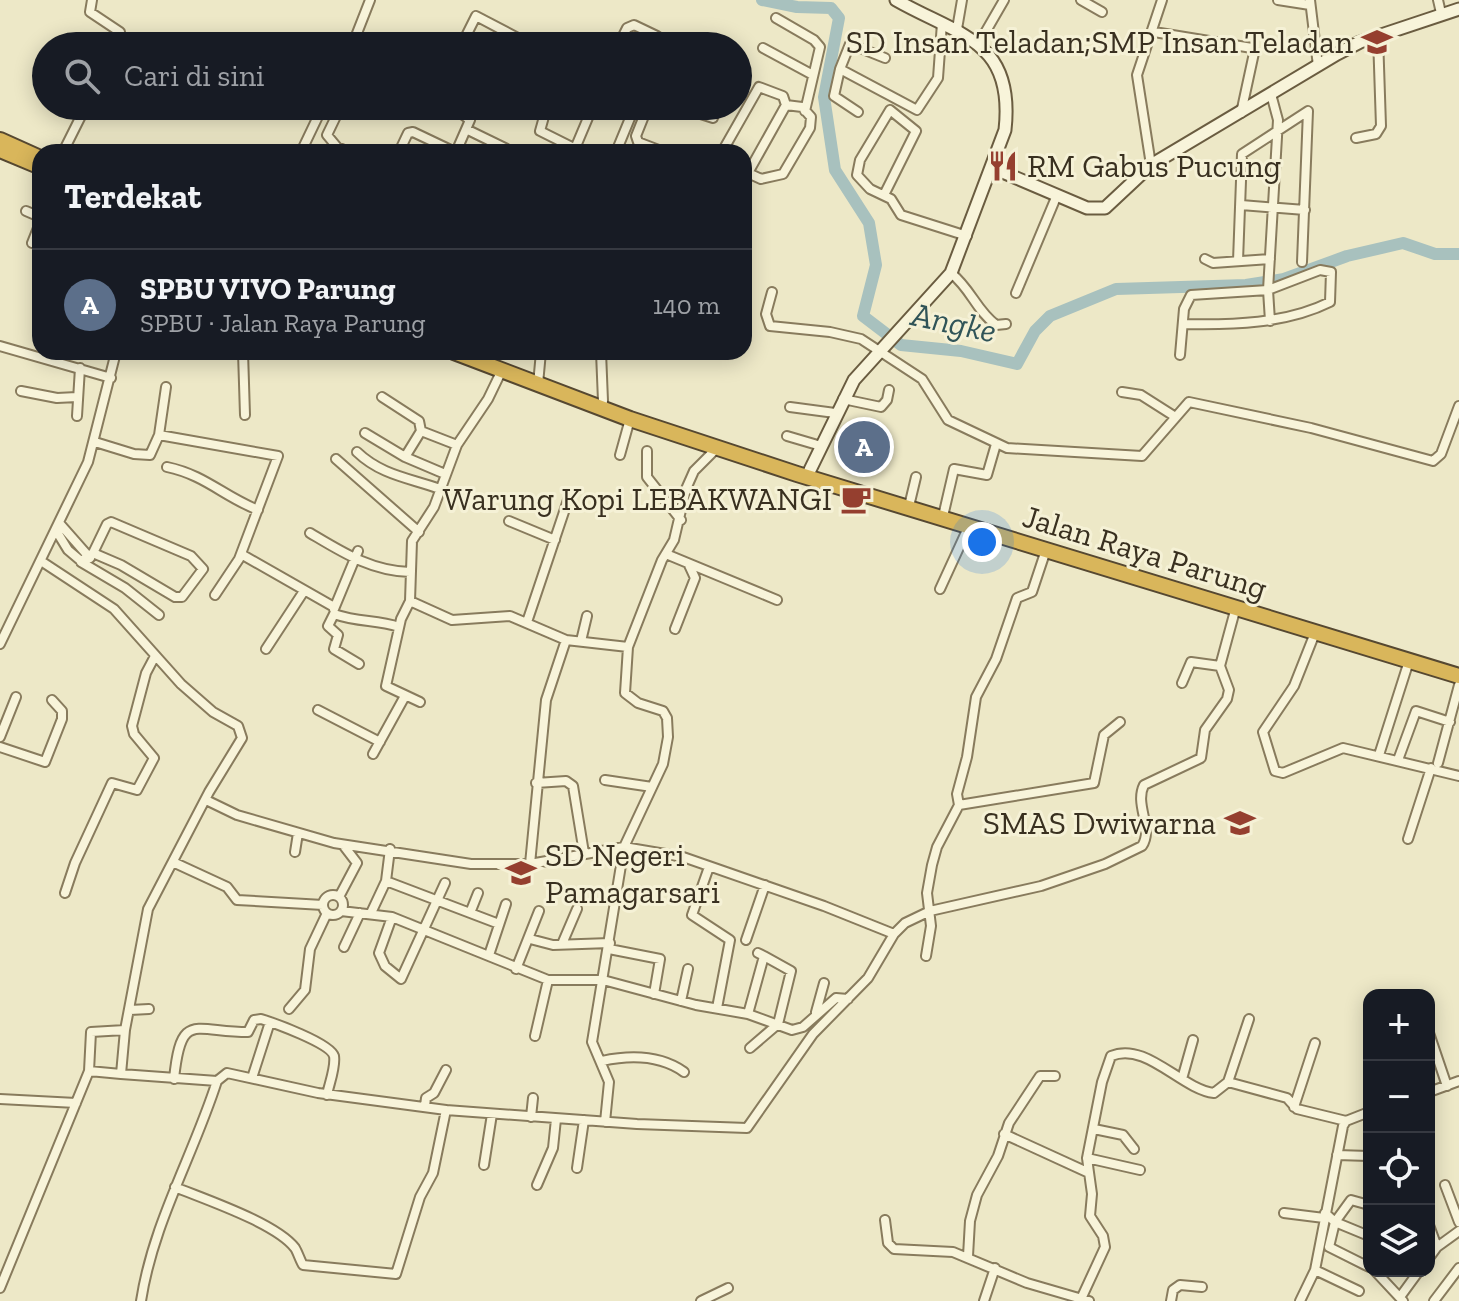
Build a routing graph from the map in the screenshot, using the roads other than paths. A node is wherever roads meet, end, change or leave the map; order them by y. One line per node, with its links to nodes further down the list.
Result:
1 (92, 0): 17 (street)
2 (370, 0): 18 (street)
3 (896, 0): 15 (main road)
4 (962, 0): 16 (street)
5 (1004, 0): 25 (street)
6 (1081, 0): 12 (street)
7 (1162, 0): 23 (street)
8 (1278, 0): 10 (street)
9 (1438, 0): 13 (street)
10 (1310, 2): 28 (street)
11 (1459, 9): 13 (main road)
12 (1102, 12)
13 (1441, 13): 24 (main road)
14 (776, 18): 30 (street)
15 (942, 23): 16 (main road); 29 (street)
16 (957, 29): 25 (main road)
17 (120, 32)
18 (357, 32)
19 (468, 32): 20 (street)
20 (506, 32)
21 (625, 32): 22 (street)
22 (649, 32)
23 (1154, 32): 36 (street); 67 (street)
24 (1378, 36): 28 (main road); 48 (street)
25 (978, 45): 69 (main road)
26 (763, 48): 30 (street)
27 (885, 58): 29 (street)
28 (1318, 66): 31 (main road)
29 (840, 69): 35 (street)
30 (813, 75): 34 (street)
31 (1271, 94): 36 (main road); 46 (street)
32 (752, 99): 33 (street)
33 (786, 105): 34 (street); 68 (street)
34 (805, 111): 70 (street)
35 (858, 112)
36 (1241, 113): 67 (main road)
37 (79, 120): 50 (street)
38 (316, 120): 51 (street)
39 (334, 120): 52 (street)
40 (470, 120): 47 (street)
41 (543, 120): 57 (street)
42 (588, 120): 58 (street)
43 (629, 120): 59 (street)
44 (642, 120): 60 (street)
45 (740, 120): 61 (street)
46 (1277, 129): 62 (street); 63 (street); 75 (street)
47 (468, 130): 55 (street); 56 (street)
48 (1356, 138)
49 (0, 140): 65 (highway)
50 (67, 144)
51 (305, 144)
52 (334, 144)
53 (403, 144): 54 (street)
54 (439, 144)
55 (460, 144)
56 (497, 144)
57 (564, 144)
58 (579, 144)
59 (619, 144)
60 (643, 144)
61 (727, 144)
62 (1250, 147): 63 (street); 73 (street)
63 (1276, 149): 74 (street)
64 (0, 150): 66 (highway)
65 (32, 154)
66 (32, 164)
67 (1151, 165): 72 (main road)
68 (752, 166)
69 (993, 168): 72 (main road); 78 (main road)
70 (752, 178)
71 (884, 195): 71 (street); 78 (street)
72 (1057, 195): 86 (street)
73 (1241, 205): 74 (street); 81 (street)
74 (1272, 206): 75 (street); 80 (street)
75 (1305, 210): 82 (street)
76 (26, 211): 77 (street)
77 (32, 214)
78 (967, 236): 83 (main road)
79 (1205, 259): 81 (street)
80 (1270, 259): 81 (street); 84 (street)
81 (1238, 261)
82 (1302, 262)
83 (951, 273): 88 (street); 91 (main road)
84 (1268, 283): 87 (street); 87 (street); 89 (street)
85 (772, 292): 91 (street)
86 (1016, 293)
87 (1270, 321): 89 (street)
88 (1006, 324)
89 (1183, 324): 93 (street)
90 (0, 346): 92 (street)
91 (881, 348): 110 (main road); 125 (street)
92 (32, 355)
93 (1180, 355)
94 (51, 360): 100 (street)
95 (114, 360): 102 (street)
96 (243, 360): 115 (street)
97 (481, 360): 101 (highway, Jalan Raya Parung)
98 (540, 360): 103 (street)
99 (601, 360): 111 (street)
100 (80, 368): 102 (street); 108 (street)
101 (503, 369): 103 (highway, Jalan Raya Parung); 126 (street)
102 (111, 378): 124 (street)
103 (538, 382): 111 (highway, Jalan Raya Parung); 118 (highway, Jalan Raya Parung)
104 (166, 387): 122 (street)
105 (889, 390): 110 (street)
106 (21, 391): 108 (street)
107 (1122, 392): 117 (street)
108 (77, 397): 116 (street)
109 (382, 397): 120 (street)
110 (843, 399): 114 (main road)
111 (603, 401): 119 (highway, Jalan Raya Parung)
112 (1459, 405): 117 (street)
113 (790, 407): 114 (street)
114 (835, 413): 127 (main road)
115 (245, 415)
116 (77, 416)
117 (1174, 416): 125 (street)
118 (630, 419): 119 (highway, Jalan Raya Parung); 131 (street)
119 (659, 425): 128 (highway, Jalan Raya Parung); 135 (highway, Jalan Raya Parung)
120 (421, 431): 126 (street); 132 (street)
121 (365, 433): 132 (street)
122 (159, 435): 124 (street); 141 (street)
123 (787, 436): 127 (street)
124 (95, 442): 145 (street)
125 (996, 444): 142 (street)
126 (457, 445): 136 (street)
127 (821, 446): 135 (main road)
128 (717, 448): 144 (street); 146 (highway, Jalan Raya Parung)
129 (647, 451): 144 (street)
130 (357, 452): 138 (street)
131 (620, 455)
132 (405, 457): 136 (street)
133 (336, 459): 147 (street)
134 (167, 467): 141 (street)
135 (810, 470): 140 (highway, Jalan Raya Parung)
136 (445, 474): 138 (street)
137 (916, 477): 140 (street)
138 (440, 489): 147 (street)
139 (570, 494): 149 (street)
140 (910, 502): 142 (highway, Jalan Raya Parung)
141 (258, 510): 151 (street)
142 (944, 512): 163 (highway, Jalan Raya Parung)
143 (509, 521): 149 (street)
144 (681, 521): 152 (street)
145 (59, 528): 154 (street); 155 (street)
146 (968, 528): 150 (highway, Jalan Raya Parung); 158 (street)
147 (419, 532): 157 (street)
148 (310, 533): 153 (street)
149 (555, 540): 167 (street)
150 (1046, 550): 163 (highway, Jalan Raya Parung); 203 (street)
151 (241, 554): 159 (street); 160 (street)
152 (666, 554): 156 (street); 175 (street)
153 (356, 555): 157 (street); 164 (street)
154 (88, 558): 154 (street); 165 (street)
155 (41, 561): 168 (street); 177 (street)
156 (689, 565): 161 (street); 170 (street)
157 (410, 572): 162 (street)
158 (940, 589)
159 (304, 591): 164 (street); 176 (street)
160 (215, 595)
161 (777, 600)
162 (410, 601): 167 (street); 169 (street)
163 (1237, 606): 171 (highway, Jalan Raya Parung); 180 (street); 181 (highway, Jalan Raya Parung)
164 (334, 610): 169 (street); 179 (street)
165 (159, 615)
166 (587, 616): 173 (street)
167 (527, 622): 172 (street)
168 (4, 626): 174 (street)
169 (399, 627): 184 (street)
170 (675, 629)
171 (1315, 633): 178 (highway, Jalan Raya Parung); 195 (street)
172 (566, 640): 173 (street); 200 (street)
173 (581, 641): 175 (street)
174 (0, 644)
175 (628, 647): 201 (street)
176 (266, 649)
177 (155, 656): 202 (street); 217 (street)
178 (1409, 661): 181 (highway, Jalan Raya Parung); 195 (street)
179 (359, 664)
180 (1220, 666): 182 (street); 226 (street)
181 (1459, 674)
182 (1182, 683)
183 (1459, 685): 190 (street)
184 (405, 696): 187 (street); 192 (street)
185 (16, 697): 191 (street)
186 (52, 700): 193 (street)
187 (420, 702)
188 (318, 710): 192 (street)
189 (1120, 722): 203 (street)
190 (1450, 722): 196 (street); 197 (street)
191 (0, 737)
192 (380, 742): 194 (street)
193 (0, 747)
194 (373, 754)
195 (1379, 755): 196 (street)
196 (1398, 760): 197 (street)
197 (1434, 766): 198 (street); 205 (street)
198 (1459, 776)
199 (605, 780): 201 (street)
200 (536, 783): 210 (street); 212 (street)
201 (652, 787): 207 (street)
202 (206, 800): 204 (street); 211 (street)
203 (959, 805): 226 (street)
204 (298, 833): 206 (street); 209 (street)
205 (1408, 839)
206 (343, 846): 208 (street); 219 (street)
207 (624, 847): 210 (street); 213 (street); 237 (street)
208 (390, 849): 212 (street); 214 (street)
209 (295, 852)
210 (584, 853): 212 (street)
211 (175, 863): 222 (street); 252 (street)
212 (530, 864)
213 (709, 867): 216 (street); 249 (street)
214 (386, 881): 220 (street); 228 (street)
215 (445, 883): 220 (street)
216 (765, 885): 233 (street); 235 (street)
217 (65, 893)
218 (478, 893): 229 (street)
219 (339, 897): 222 (street); 224 (street)
220 (439, 902): 229 (street); 232 (street)
221 (506, 904): 231 (street)
222 (325, 909): 224 (street); 251 (street)
223 (577, 909): 236 (street)
224 (341, 911): 227 (street)
225 (539, 911): 234 (street)
226 (930, 911): 233 (street); 240 (street)
227 (360, 913): 228 (street); 238 (street)
228 (371, 913): 230 (street)
229 (470, 913): 231 (street)
230 (392, 917): 232 (street); 232 (street)
231 (499, 924): 239 (street)
232 (425, 929): 239 (street)
233 (894, 934): 247 (street)
234 (530, 939): 236 (street); 241 (street)
235 (746, 940)
236 (562, 944): 237 (street)
237 (610, 946): 244 (street); 246 (street)
238 (344, 947)
239 (489, 955): 241 (street)
240 (926, 956)
241 (516, 969): 243 (street)
242 (688, 969): 248 (street)
243 (548, 980): 244 (street); 259 (street)
244 (603, 980): 246 (street); 264 (street)
245 (824, 983): 254 (street)
246 (654, 994): 248 (street)
247 (848, 999): 254 (street); 291 (street)
248 (681, 1001): 249 (street)
249 (717, 1008): 253 (street)
250 (149, 1009): 252 (street)
251 (289, 1009)
252 (130, 1010): 258 (street)
253 (748, 1014): 257 (street); 257 (street)
254 (814, 1017): 257 (street)
255 (1249, 1019): 275 (street)
256 (270, 1022): 270 (street); 271 (street); 278 (street)
257 (778, 1024): 262 (street)
258 (125, 1030): 266 (street); 268 (street)
259 (535, 1036)
260 (1193, 1040): 272 (street)
261 (1315, 1043): 283 (street)
262 (750, 1048)
263 (1435, 1051): 276 (street)
264 (602, 1061): 267 (street); 291 (street)
265 (446, 1070): 282 (street)
266 (89, 1071): 268 (street); 281 (street)
267 (684, 1072)
268 (121, 1074): 271 (street)
269 (1055, 1076): 293 (street)
270 (252, 1078): 273 (street); 278 (street)
271 (174, 1079): 273 (street)
272 (1182, 1079): 275 (street); 292 (street)
273 (217, 1081): 304 (street)
274 (1459, 1081): 276 (street)
275 (1228, 1082): 283 (street)
276 (1447, 1086): 277 (street)
277 (1435, 1090)
278 (327, 1095): 282 (street)
279 (533, 1098): 287 (street)
280 (0, 1099): 281 (street)
281 (76, 1103): 321 (street)
282 (425, 1106): 284 (street)
283 (1294, 1107): 290 (street)
284 (446, 1110): 285 (street); 304 (street)
285 (492, 1114): 287 (street); 298 (street)
286 (1363, 1114): 290 (street)
287 (531, 1117): 288 (street)
288 (556, 1119): 289 (street); 302 (street)
289 (584, 1120): 291 (street); 299 (street)
290 (1346, 1121): 295 (street)
291 (605, 1122)
292 (1094, 1129): 294 (street); 297 (street)
293 (1004, 1134): 301 (street); 314 (street)
294 (1134, 1149)
295 (1337, 1155): 296 (street); 307 (street)
296 (1363, 1156)
297 (1087, 1158): 300 (street); 301 (street)
298 (484, 1165)
299 (577, 1168)
300 (1140, 1170)
301 (1087, 1172): 326 (street)
302 (537, 1185)
303 (1445, 1185): 310 (street)
304 (175, 1187): 327 (street)
305 (1363, 1203): 309 (street)
306 (1284, 1213): 307 (street)
307 (1324, 1216): 309 (street); 318 (street)
308 (885, 1220): 314 (street)
309 (1335, 1222): 312 (street); 315 (street)
310 (1459, 1222)
311 (1459, 1231): 313 (street)
312 (1363, 1234)
313 (1435, 1244)
314 (968, 1256): 316 (street)
315 (1363, 1264)
316 (995, 1268): 326 (street); 329 (street)
317 (1459, 1268): 332 (street)
318 (1315, 1270): 324 (street); 331 (street)
319 (1381, 1277): 325 (street)
320 (1415, 1277): 325 (street)
321 (0, 1287)
322 (1202, 1287): 330 (street)
323 (728, 1288): 328 (street)
324 (1359, 1291)
325 (1402, 1299)
326 (1085, 1300)
327 (141, 1301)
328 (701, 1301)
329 (984, 1301)
330 (1171, 1301)
331 (1300, 1301)
332 (1434, 1301)

